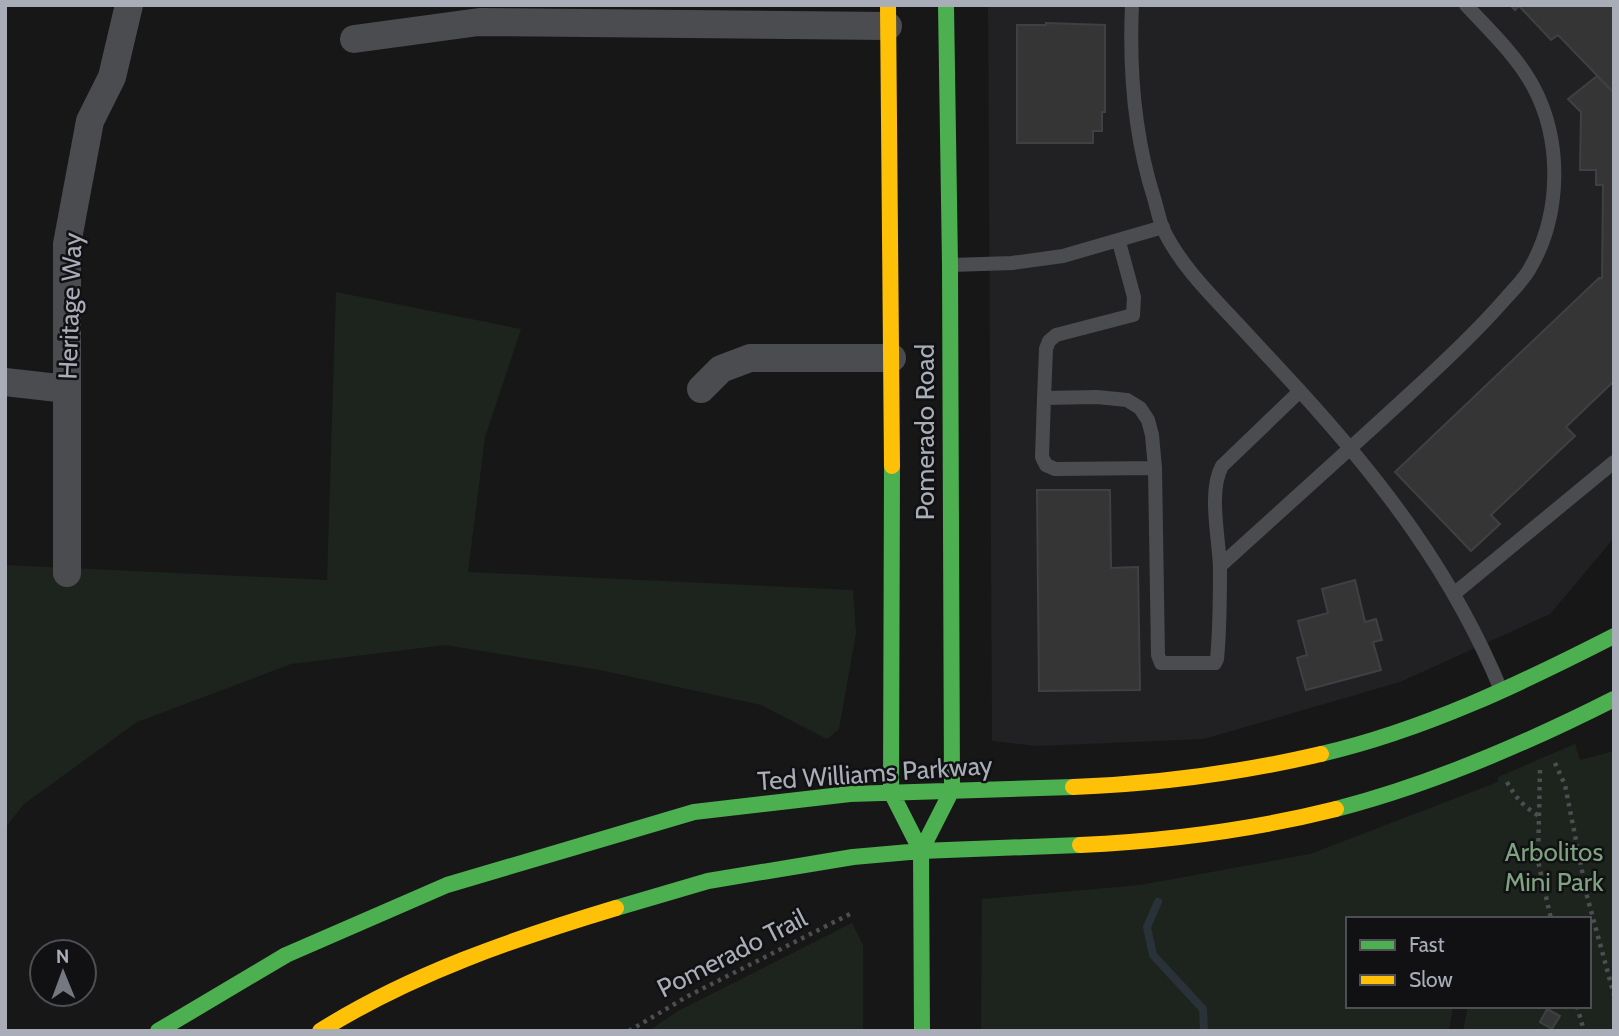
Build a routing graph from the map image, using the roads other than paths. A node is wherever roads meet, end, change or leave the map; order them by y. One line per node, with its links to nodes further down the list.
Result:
1 (129, 5): 12 (street, Heritage Way)
2 (946, 5): 9 (main road, Pomerado Road)
3 (1132, 5): 7 (lane)
4 (1466, 5): 16 (lane)
5 (888, 16): 6 (street); 10 (main road, Pomerado Road)
6 (354, 39)
7 (1163, 228): 8 (lane); 14 (lane)
8 (1119, 242): 9 (lane); 15 (lane)
9 (950, 265): 25 (main road, Pomerado Road)
10 (892, 358): 13 (street); 26 (main road, Pomerado Road)
11 (5, 382): 12 (street)
12 (67, 389): 20 (street, Heritage Way)
13 (701, 389)
14 (1300, 391): 16 (lane); 19 (lane)
15 (1044, 398): 18 (lane); 18 (lane)
16 (1351, 448): 19 (lane); 21 (lane)
17 (1614, 462): 21 (lane)
18 (1154, 468): 19 (lane)
19 (1220, 566)
20 (67, 573)
21 (1455, 593): 23 (lane)
22 (1614, 636): 23 (main road, Ted Williams Parkway)
23 (1502, 692): 25 (main road, Ted Williams Parkway)
24 (1614, 699): 27 (main road)
25 (952, 790): 26 (main road, Ted Williams Parkway); 27 (main road, Pomerado Road)
26 (891, 792): 27 (main road, Pomerado Road); 28 (main road, Ted Williams Parkway)
27 (921, 851): 29 (main road); 30 (main road, Pomerado Road)
28 (159, 1031)
29 (320, 1031)
30 (922, 1031)

